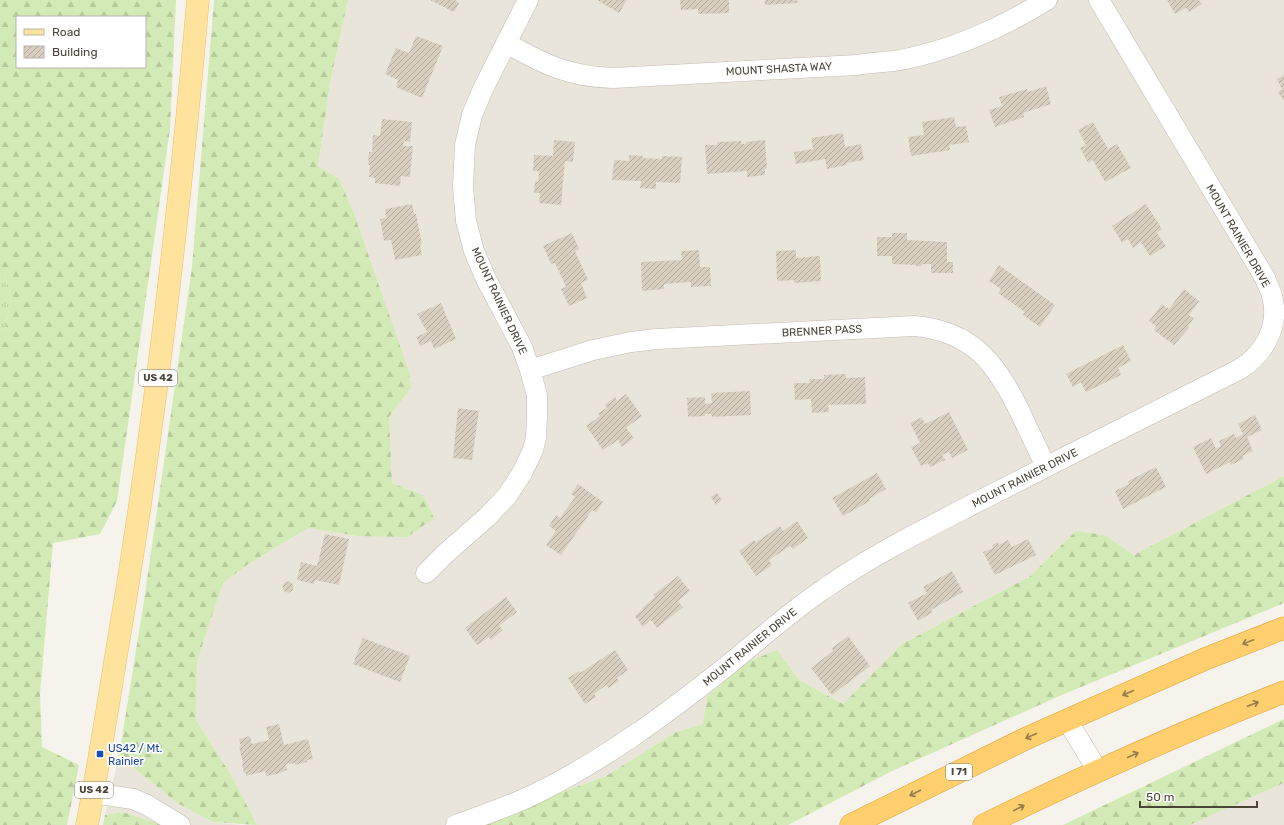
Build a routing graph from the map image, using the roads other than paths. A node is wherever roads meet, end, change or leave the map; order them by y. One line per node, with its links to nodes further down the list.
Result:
1 (198, 0): 13 (main road, US 42)
2 (528, 0): 5 (street, MOUNT RAINIER DRIVE)
3 (1047, 0): 5 (street, MOUNT SHASTA WAY)
4 (1099, 0): 7 (street, MOUNT RAINIER DRIVE)
5 (506, 43): 6 (street, MOUNT RAINIER DRIVE)
6 (530, 370): 7 (street, BRENNER PASS); 8 (street, MOUNT RAINIER DRIVE)
7 (1046, 466): 16 (street, MOUNT RAINIER DRIVE)
8 (426, 573)
9 (1284, 628): 11 (highway, I 71, one-way to 11)
10 (1284, 692): 12 (highway, one-way to 10)
11 (1067, 720): 12 (street); 17 (highway, I 71, one-way to 17)
12 (1098, 771): 18 (highway, one-way to 12)
13 (93, 793): 14 (main road, US 42); 15 (street)
14 (87, 825)
15 (180, 825)
16 (456, 825)
17 (851, 825)
18 (984, 825)

